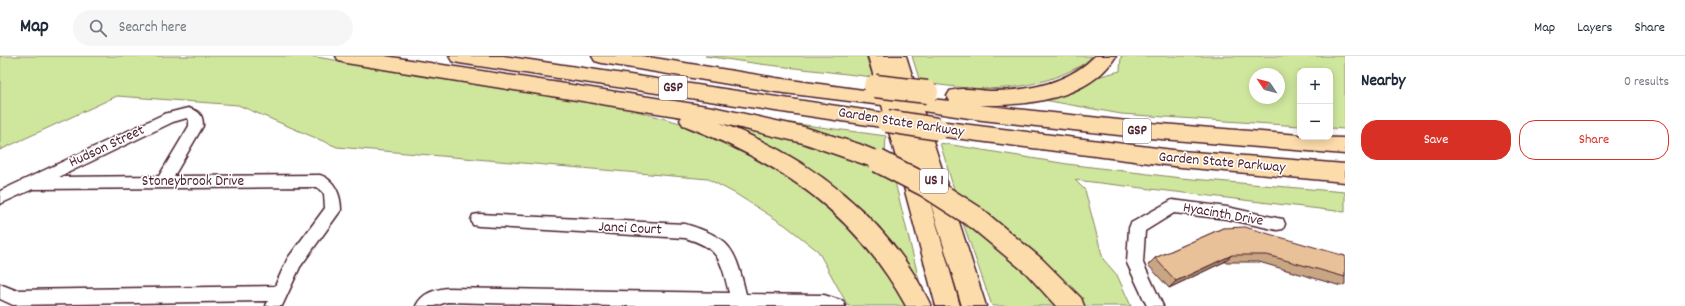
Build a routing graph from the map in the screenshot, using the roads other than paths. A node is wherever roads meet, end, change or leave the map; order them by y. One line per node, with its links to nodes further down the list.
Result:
1 (346, 56): 10 (highway)
2 (459, 56): 12 (highway, Garden State Parkway / GSP, bridge)
3 (602, 56): 9 (highway, Garden State Parkway / GSP)
4 (878, 56): 24 (highway, US 1)
5 (896, 56): 8 (highway, US 1)
6 (902, 56): 8 (highway)
7 (1106, 56): 9 (highway)
8 (903, 81): 25 (highway, US 1)
9 (928, 99): 11 (highway, Garden State Parkway / GSP)
10 (632, 102): 23 (highway); 26 (highway, bridge)
11 (1345, 146)
12 (1345, 173)
13 (163, 182): 14 (street, Stoneybrook Drive); 14 (street, Hudson Street); 19 (street, Stoneybrook Drive)
14 (31, 183): 15 (street, Hudson Street)
15 (0, 198)
16 (479, 220): 20 (street, Janci Court)
17 (1277, 224): 27 (street, Hyacinth Drive)
18 (0, 291): 19 (street)
19 (276, 300)
20 (739, 300): 21 (street); 22 (street)
21 (837, 305)
22 (424, 306)
23 (919, 306)
24 (948, 306)
25 (974, 306)
26 (1072, 306)
27 (1155, 306)

